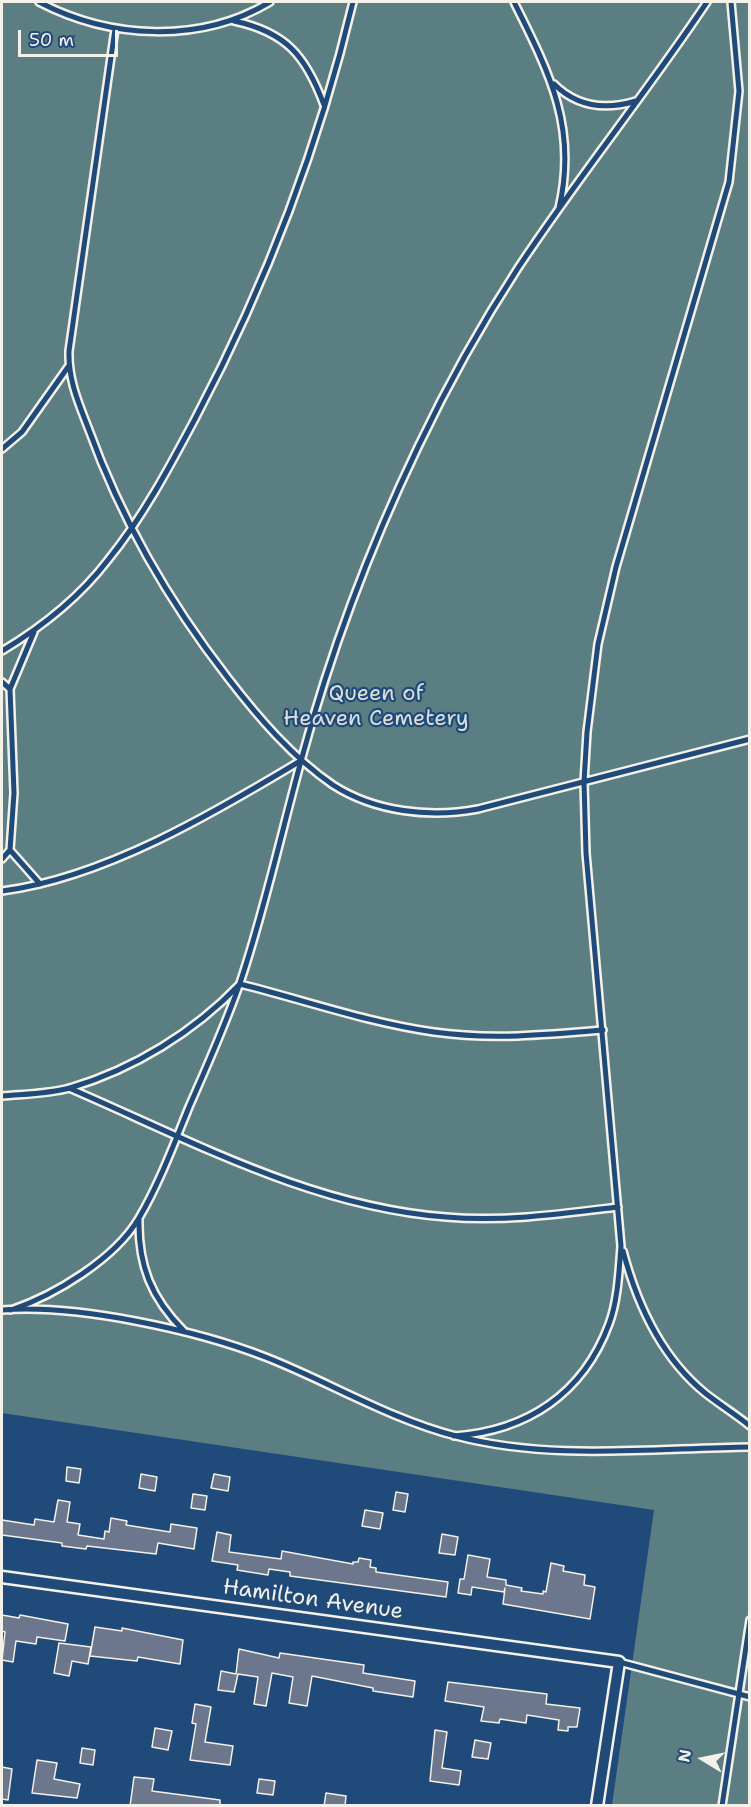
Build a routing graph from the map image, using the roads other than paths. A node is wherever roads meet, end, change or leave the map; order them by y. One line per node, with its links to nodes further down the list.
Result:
1 (39, 2): 8 (lane)
2 (270, 2): 7 (lane)
3 (353, 2): 11 (lane)
4 (514, 2): 9 (lane)
5 (707, 2): 10 (lane)
6 (731, 2): 22 (lane)
7 (232, 20): 8 (lane); 11 (lane)
8 (115, 29): 13 (lane)
9 (551, 81): 10 (lane); 12 (lane)
10 (636, 101): 12 (lane)
11 (324, 106): 15 (lane)
12 (558, 212): 21 (lane)
13 (68, 367): 14 (lane); 15 (lane)
14 (2, 449)
15 (130, 528): 16 (lane); 21 (lane)
16 (34, 630): 17 (lane); 19 (lane)
17 (2, 651)
18 (2, 682): 19 (lane)
19 (10, 688): 23 (lane)
20 (750, 739): 22 (lane)
21 (302, 760): 22 (lane); 25 (lane); 27 (lane)
22 (584, 782): 28 (lane)
23 (10, 850): 24 (lane); 25 (lane)
24 (2, 859)
25 (40, 884): 26 (lane)
26 (2, 891)
27 (240, 984): 28 (lane); 29 (lane); 31 (lane)
28 (603, 1030): 32 (lane)
29 (69, 1088): 30 (lane); 31 (lane)
30 (2, 1096)
31 (178, 1135): 32 (lane); 33 (lane)
32 (618, 1207): 34 (lane)
33 (139, 1218): 36 (lane); 37 (lane)
34 (621, 1246): 38 (lane); 39 (lane)
35 (2, 1310): 36 (lane)
36 (11, 1310): 37 (lane)
37 (185, 1332): 39 (lane)
38 (750, 1426)
39 (454, 1436): 40 (lane)
40 (750, 1447)
41 (2, 1577): 43 (street, Hamilton Avenue)
42 (750, 1620): 44 (lane)
43 (619, 1662): 44 (lane); 46 (street)
44 (738, 1694): 45 (lane); 47 (lane)
45 (750, 1697)
46 (597, 1806)
47 (722, 1806)

